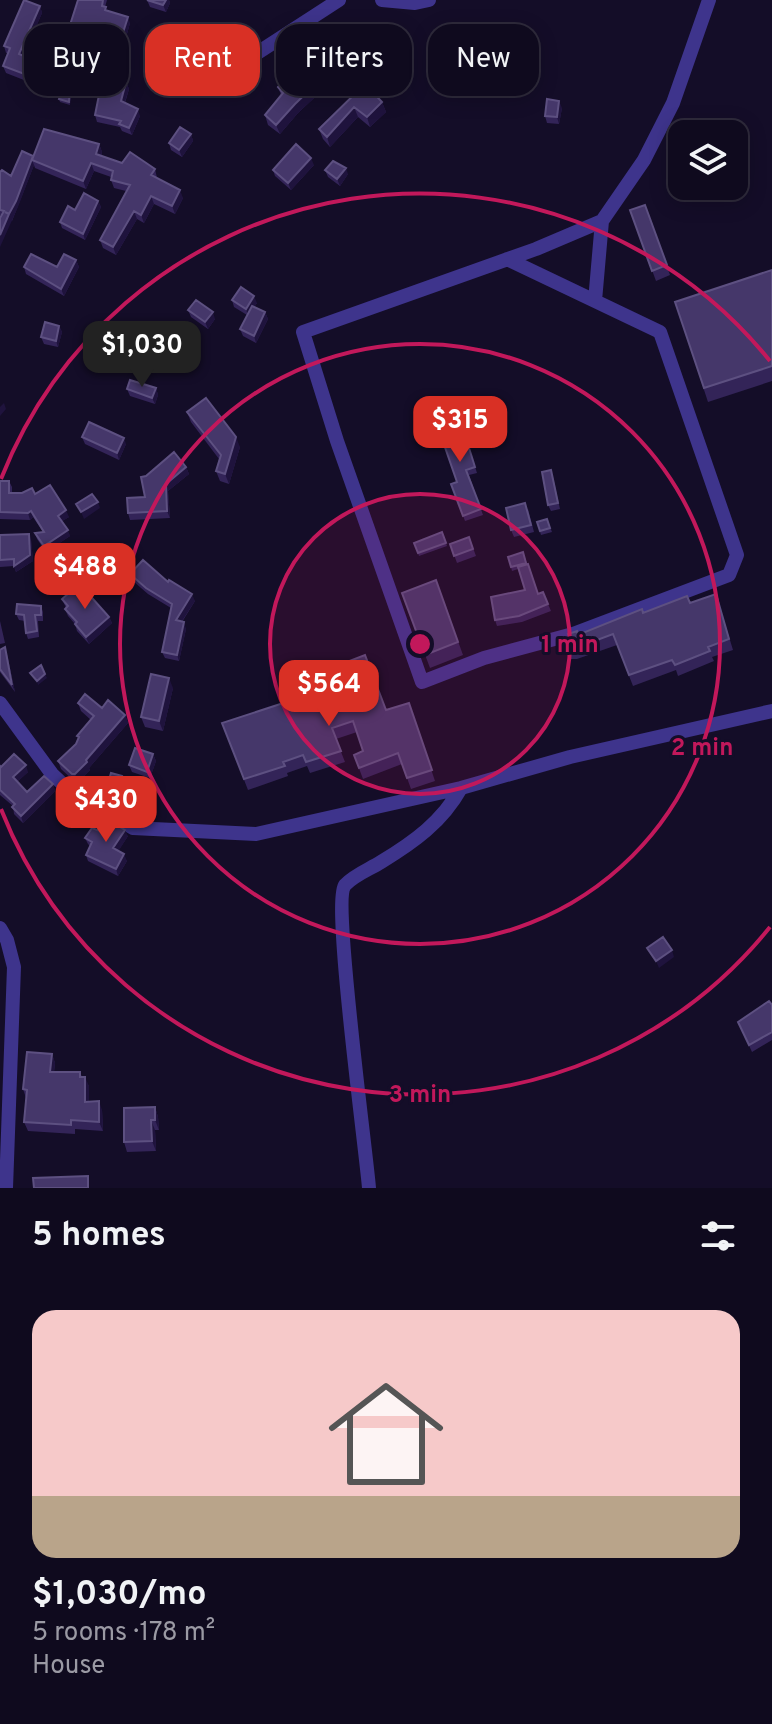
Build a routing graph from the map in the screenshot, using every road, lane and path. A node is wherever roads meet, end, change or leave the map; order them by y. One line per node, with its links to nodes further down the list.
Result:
1 (339, 0): 5 (street)
2 (382, 0): 3 (street)
3 (429, 0)
4 (709, 0): 6 (street)
5 (260, 51)
6 (602, 221): 7 (street); 8 (street)
7 (507, 259): 8 (street); 8 (street)
8 (595, 301)
9 (0, 703): 11 (street)
10 (772, 711): 11 (street)
11 (461, 788): 14 (street)
12 (0, 928): 13 (street)
13 (6, 1188)
14 (369, 1188)

